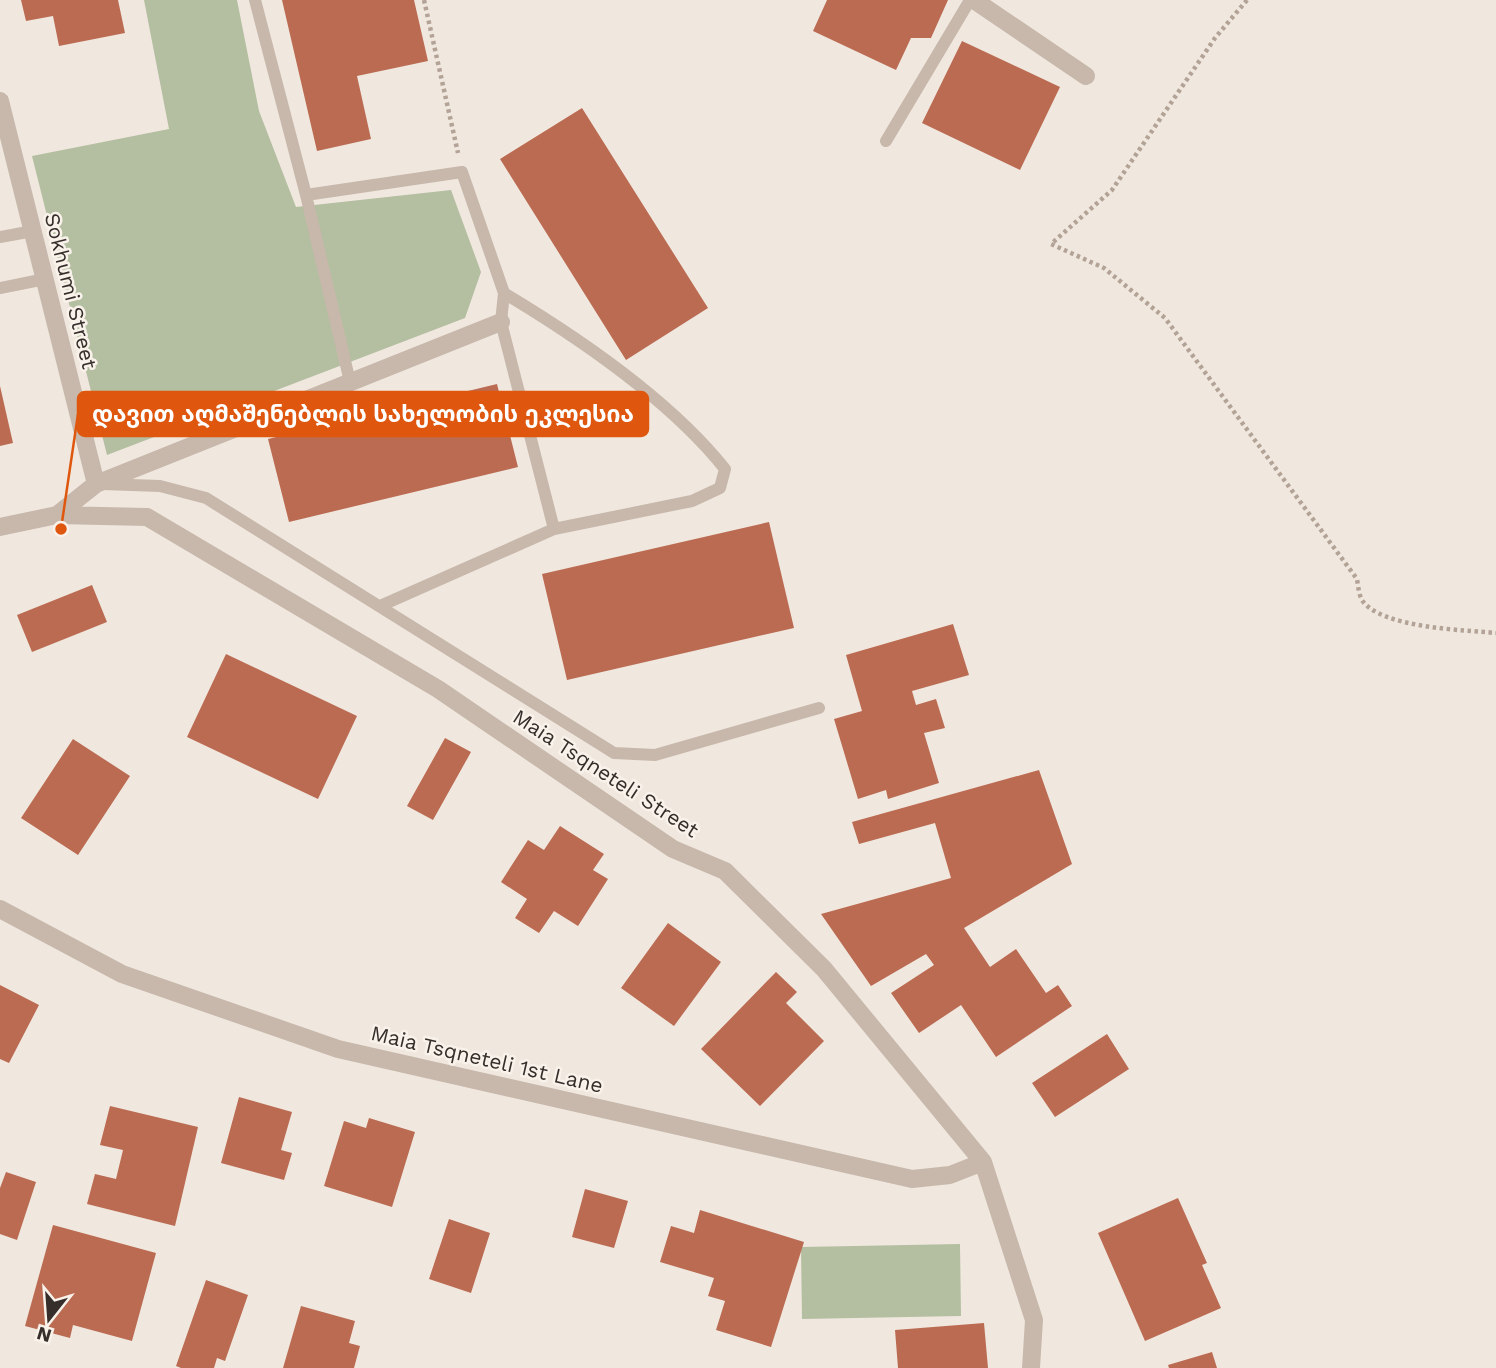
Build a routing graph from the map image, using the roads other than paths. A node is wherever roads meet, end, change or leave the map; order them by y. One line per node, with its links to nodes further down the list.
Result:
1 (255, 0): 6 (lane)
2 (972, 0): 3 (street); 5 (lane)
3 (1086, 76)
4 (0, 101): 7 (street, Sokhumi Street)
5 (886, 141)
6 (306, 195): 11 (lane); 13 (lane)
7 (33, 231): 8 (lane); 9 (street, Sokhumi Street)
8 (0, 237)
9 (45, 279): 10 (lane); 14 (street, Sokhumi Street)
10 (0, 288)
11 (505, 293): 12 (lane); 17 (lane)
12 (501, 322): 13 (street); 17 (lane)
13 (350, 382): 14 (street)
14 (96, 484): 15 (street); 18 (lane)
15 (57, 515): 16 (street, Maia Tsqneteli Street); 21 (street, Maia Tsqneteli Street)
16 (0, 527)
17 (554, 529): 18 (lane)
18 (380, 606): 19 (lane)
19 (819, 708)
20 (0, 909): 21 (street, Maia Tsqneteli 1st Lane)
21 (983, 1162): 22 (street, Maia Tsqneteli Street)
22 (1031, 1368)

